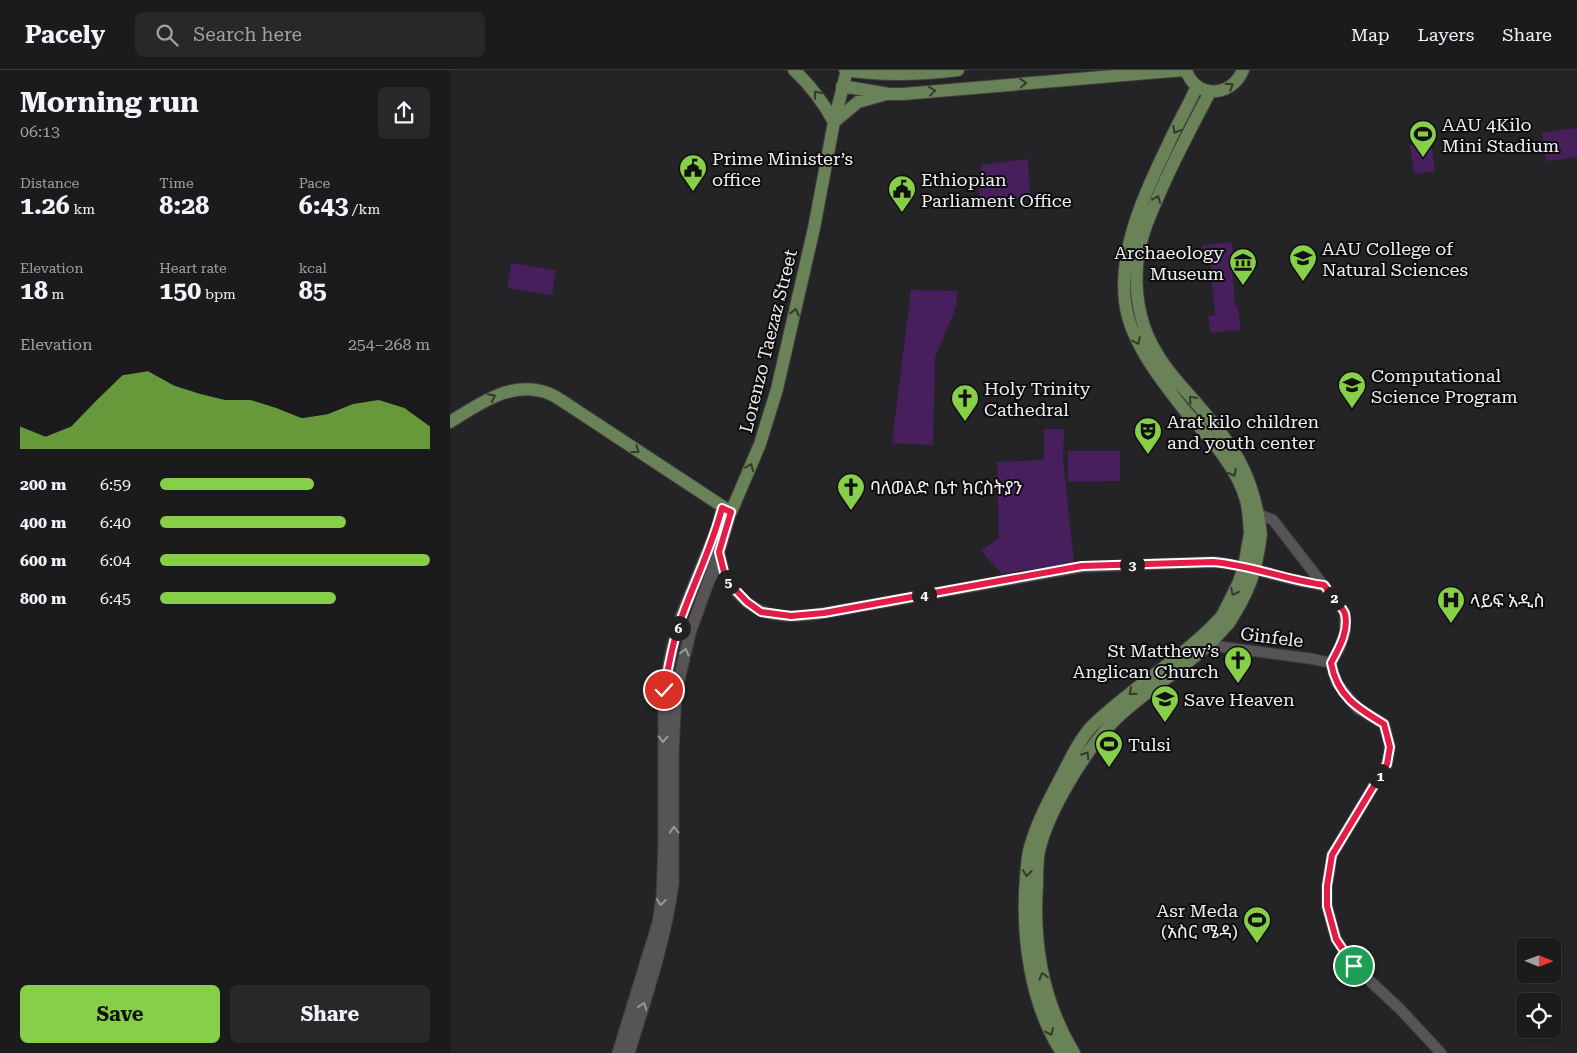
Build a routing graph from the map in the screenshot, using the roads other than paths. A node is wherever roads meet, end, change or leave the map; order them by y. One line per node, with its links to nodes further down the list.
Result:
1 (794, 70): 12 (main road, one-way to 1)
2 (838, 70): 8 (main road)
3 (846, 70): 7 (main road); 8 (main road, Lorenzo Taezaz Street)
4 (958, 70): 7 (main road)
5 (1185, 70): 9 (main road); 11 (main road, one-way to 5)
6 (1243, 70): 10 (main road, one-way to 6)
7 (881, 72)
8 (842, 86): 11 (main road); 12 (main road, Lorenzo Taezaz Street)
9 (1197, 86): 10 (main road); 16 (main road, one-way to 16)
10 (1210, 92): 15 (main road, one-way to 10)
11 (889, 94): 12 (main road)
12 (834, 122): 14 (main road, Lorenzo Taezaz Street, one-way to 12)
13 (450, 422): 14 (main road, one-way to 14)
14 (727, 510): 17 (main road, Lorenzo Taezaz Street); 23 (main road, Lorenzo Taezaz Street, one-way to 23)
15 (1258, 514): 16 (main road); 20 (street)
16 (1255, 534): 21 (main road, bridge)
17 (719, 552): 18 (main road, Lorenzo Taezaz Street); 19 (street)
18 (712, 573): 19 (street); 24 (main road, Lorenzo Taezaz Street, one-way to 18)
19 (726, 580): 20 (street)
20 (1324, 585): 22 (street)
21 (1203, 642): 22 (street, Ginfele); 25 (main road, one-way to 25); 26 (main road, one-way to 21)
22 (1331, 663): 27 (street)
23 (618, 1053)
24 (629, 1053)
25 (1062, 1053)
26 (1074, 1053)
27 (1441, 1053)

